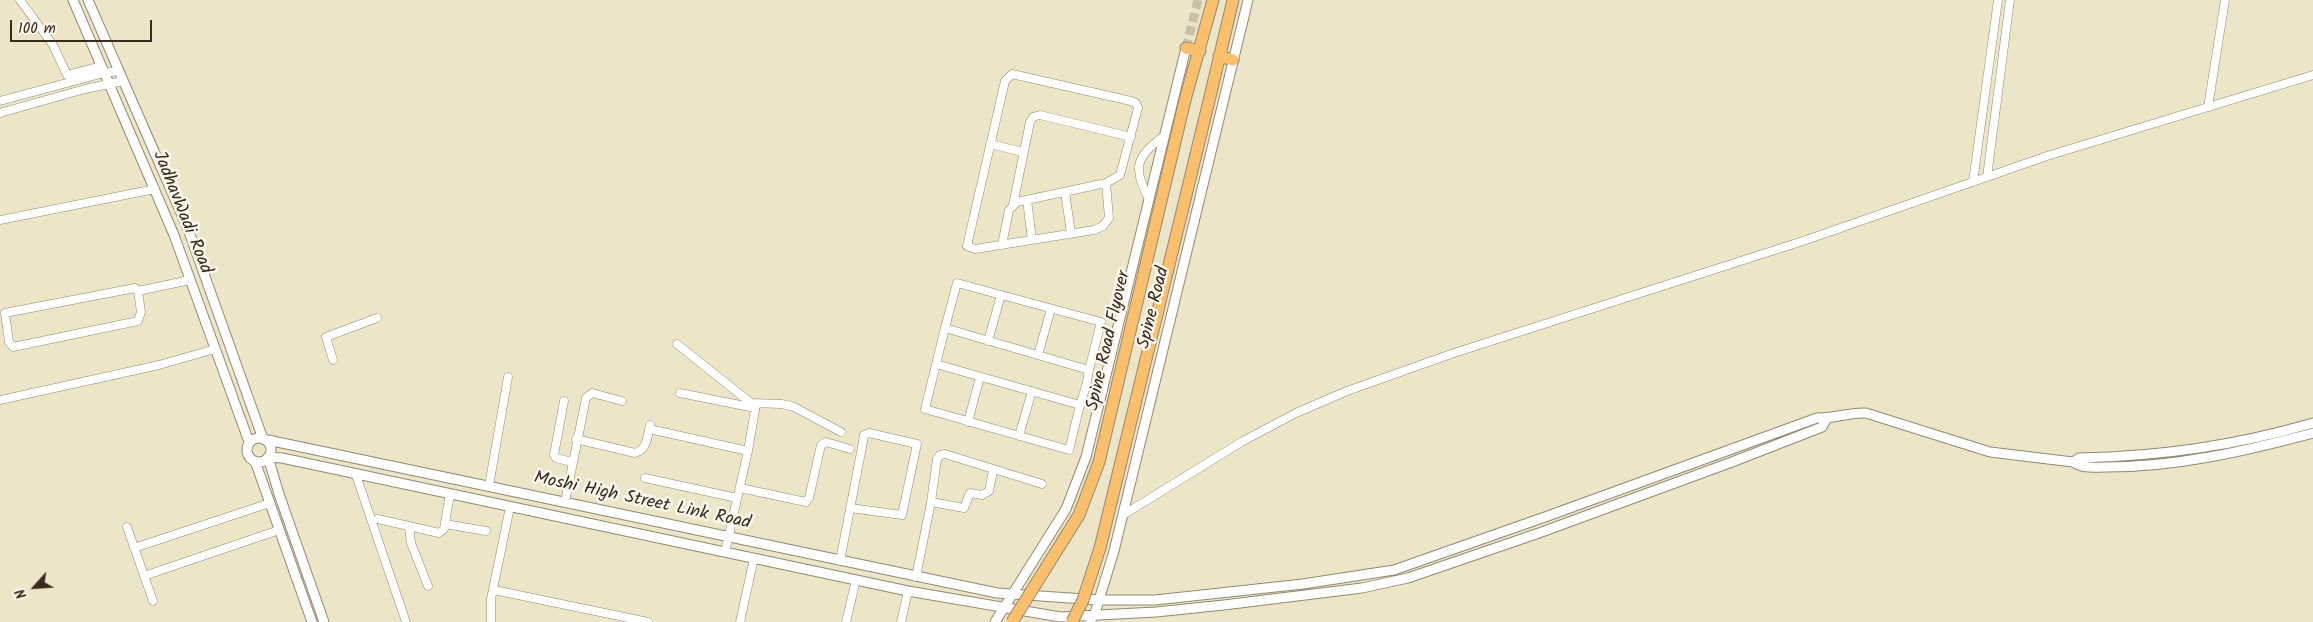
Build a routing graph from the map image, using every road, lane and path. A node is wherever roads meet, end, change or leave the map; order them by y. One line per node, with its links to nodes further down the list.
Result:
1 (20, 0): 14 (street)
2 (73, 0): 14 (street, JadhavWadi Road)
3 (88, 0): 15 (street, JadhavWadi Road)
4 (1213, 0): 11 (main road)
5 (1233, 0): 12 (main road)
6 (1248, 0): 13 (street, Spine Road)
7 (1998, 0): 29 (street)
8 (2010, 0): 28 (street)
9 (2225, 0): 20 (street)
10 (1186, 48): 11 (main road); 22 (street, Spine Road)
11 (1200, 51): 128 (main road, Spine Road Flyover, bridge)
12 (1219, 56): 13 (main road); 129 (main road, bridge)
13 (1233, 60): 96 (street, Spine Road)
14 (103, 69): 15 (street); 18 (street, JadhavWadi Road); 19 (street)
15 (118, 71): 17 (street, JadhavWadi Road)
16 (2313, 75): 20 (street)
17 (123, 81): 18 (street); 71 (street, JadhavWadi Road)
18 (109, 84): 21 (street); 31 (street, JadhavWadi Road)
19 (0, 101)
20 (2208, 107): 28 (street)
21 (0, 113)
22 (1164, 136): 27 (street); 33 (street, Spine Road)
23 (1131, 137): 24 (street); 25 (street); 26 (street)
24 (990, 144): 25 (street); 39 (street)
25 (1023, 152): 35 (street)
26 (1125, 160): 27 (street); 30 (street)
27 (1140, 164): 33 (street)
28 (1987, 177): 29 (street)
29 (1973, 182): 96 (street)
30 (1106, 183): 32 (street); 37 (street)
31 (155, 189): 36 (street); 40 (street, JadhavWadi Road)
32 (1064, 192): 34 (street); 37 (street)
33 (1149, 199): 57 (street, Spine Road)
34 (1027, 200): 35 (street); 38 (street)
35 (1013, 205): 39 (street)
36 (0, 220)
37 (1071, 233): 38 (street)
38 (1032, 240): 39 (street)
39 (1002, 245)
40 (190, 280): 41 (street); 49 (street, JadhavWadi Road)
41 (138, 291): 44 (street); 44 (street)
42 (1000, 295): 43 (street); 46 (street); 47 (street)
43 (1051, 309): 50 (street); 53 (street)
44 (2, 314)
45 (377, 318): 51 (street)
46 (946, 328): 47 (street); 52 (street)
47 (988, 341): 50 (street)
48 (676, 344): 64 (street)
49 (215, 349): 60 (street); 73 (street, JadhavWadi Road)
50 (1038, 355): 53 (street)
51 (333, 360)
52 (936, 364): 54 (street); 66 (street)
53 (1089, 370): 56 (street)
54 (980, 377): 59 (street); 66 (street)
55 (508, 378): 84 (street)
56 (1086, 386): 57 (street); 63 (street)
57 (1102, 391): 114 (street, Spine Road)
58 (680, 392): 64 (street)
59 (1032, 392): 63 (street); 70 (street)
60 (0, 400)
61 (564, 401): 78 (street)
62 (622, 401): 72 (street)
63 (1080, 405): 70 (street)
64 (756, 406): 68 (street); 75 (street)
65 (1827, 418): 79 (street, Moshi High Street Link Road); 90 (street, Moshi High Street Link Road); 95 (street, Moshi High Street Link Road)
66 (968, 422): 70 (street)
67 (2313, 423): 79 (street)
68 (842, 432)
69 (2313, 433): 79 (street)
70 (1019, 436)
71 (263, 439): 73 (street); 76 (street, JadhavWadi Road); 84 (street, Moshi High Street Link Road)
72 (576, 440): 75 (street); 78 (street)
73 (250, 442): 77 (street, JadhavWadi Road)
74 (850, 449): 85 (street)
75 (748, 451): 85 (street)
76 (268, 457): 77 (street); 81 (street, Moshi High Street Link Road); 120 (street)
77 (255, 461): 91 (street)
78 (572, 462): 88 (street)
79 (2073, 462)
80 (993, 470): 83 (street); 89 (street); 89 (street)
81 (356, 475): 86 (street, Moshi High Street Link Road); 121 (street)
82 (645, 478): 87 (street)
83 (1042, 484)
84 (493, 487): 88 (street, Moshi High Street Link Road); 92 (street)
85 (740, 488): 87 (street)
86 (450, 494): 92 (street, Moshi High Street Link Road); 98 (street)
87 (737, 498): 103 (street)
88 (565, 502): 103 (street, Moshi High Street Link Road)
89 (931, 502): 109 (street)
90 (1586, 502): 95 (street); 115 (street, Moshi High Street Link Road)
91 (270, 503): 101 (street); 104 (street)
92 (494, 503): 93 (street, Moshi High Street Link Road)
93 (510, 506): 105 (street, Moshi High Street Link Road); 112 (street)
94 (850, 508): 94 (street); 107 (street)
95 (1590, 514): 118 (street, Moshi High Street Link Road)
96 (1123, 515): 115 (street, Spine Road)
97 (378, 520): 99 (street)
98 (445, 524): 99 (street); 102 (street)
99 (409, 526): 111 (street)
100 (127, 528): 104 (street)
101 (279, 530): 108 (street); 119 (street)
102 (486, 531)
103 (728, 537): 105 (street); 107 (street, Moshi High Street Link Road)
104 (134, 548): 108 (street)
105 (725, 552): 106 (street, Moshi High Street Link Road)
106 (754, 558): 110 (street, Moshi High Street Link Road); 124 (street)
107 (840, 561): 109 (street, Moshi High Street Link Road)
108 (144, 576): 116 (street)
109 (916, 577): 114 (street, Moshi High Street Link Road)
110 (856, 580): 113 (street, Moshi High Street Link Road); 125 (street)
111 (428, 586)
112 (494, 590): 122 (street); 123 (street)
113 (908, 591): 117 (street, Moshi High Street Link Road); 126 (street)
114 (1014, 594): 115 (street, Moshi High Street Link Road); 117 (street, Spine Road)
115 (1099, 600): 118 (street, Spine Road)
116 (153, 601)
117 (1005, 608): 118 (street, Moshi High Street Link Road); 127 (street, Spine Road)
118 (1092, 618)
119 (312, 622)
120 (324, 622)
121 (406, 622)
122 (491, 622)
123 (648, 622)
124 (740, 622)
125 (846, 622)
126 (901, 622)
127 (995, 622)
128 (1012, 622)
129 (1072, 622)

